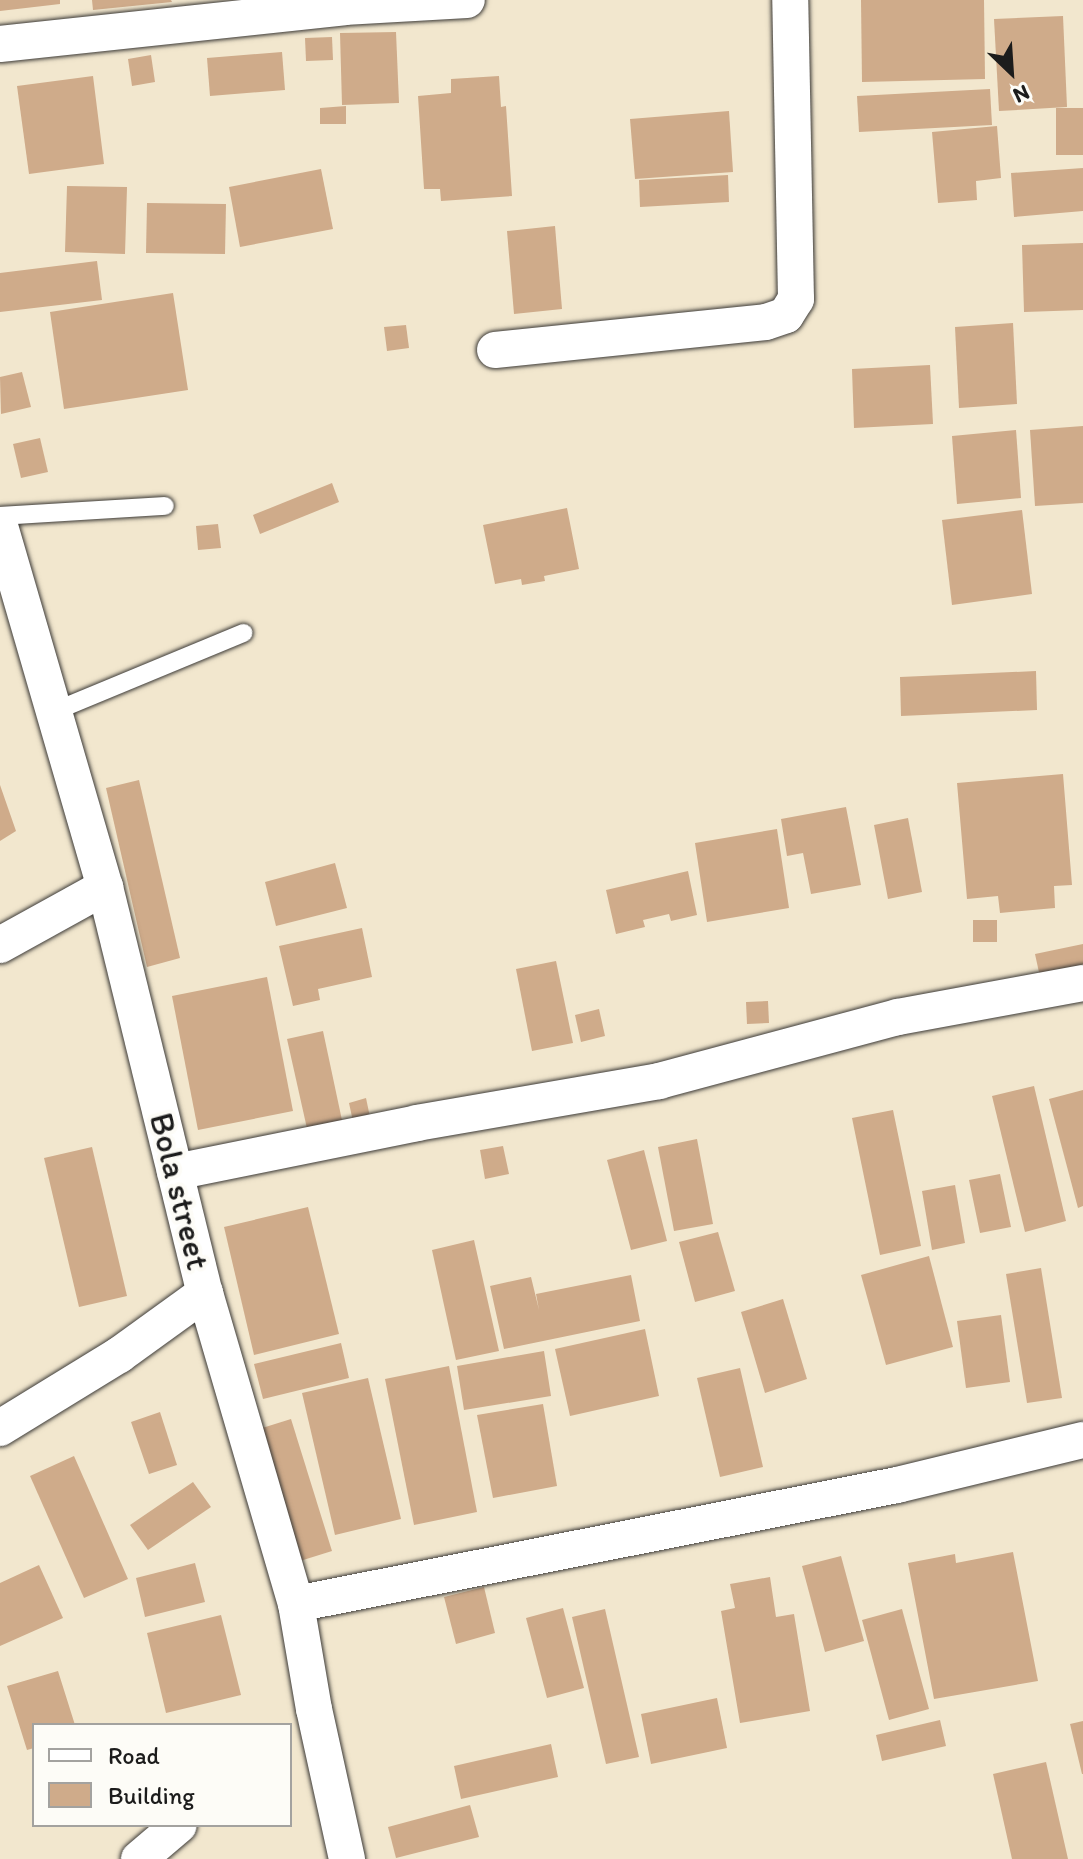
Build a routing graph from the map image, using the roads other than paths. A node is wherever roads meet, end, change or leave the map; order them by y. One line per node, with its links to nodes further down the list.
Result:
1 (467, 0): 3 (street)
2 (790, 0): 5 (street)
3 (344, 3): 4 (street)
4 (0, 44)
5 (495, 350)
6 (165, 506): 7 (lane)
7 (0, 516)
8 (3, 544): 10 (street, Bola street)
9 (243, 633): 10 (lane)
10 (55, 711): 11 (street, Bola street)
11 (105, 887): 12 (street); 14 (street, Bola street)
12 (0, 945)
13 (1083, 983): 14 (street)
14 (175, 1172): 15 (street, Bola street)
15 (205, 1293): 16 (street); 18 (street, Bola street)
16 (0, 1428)
17 (1083, 1440): 18 (street)
18 (296, 1604): 19 (street, Bola street)
19 (302, 1719): 22 (street, Bola street)
20 (177, 1827): 21 (street)
21 (139, 1859)
22 (347, 1859)

